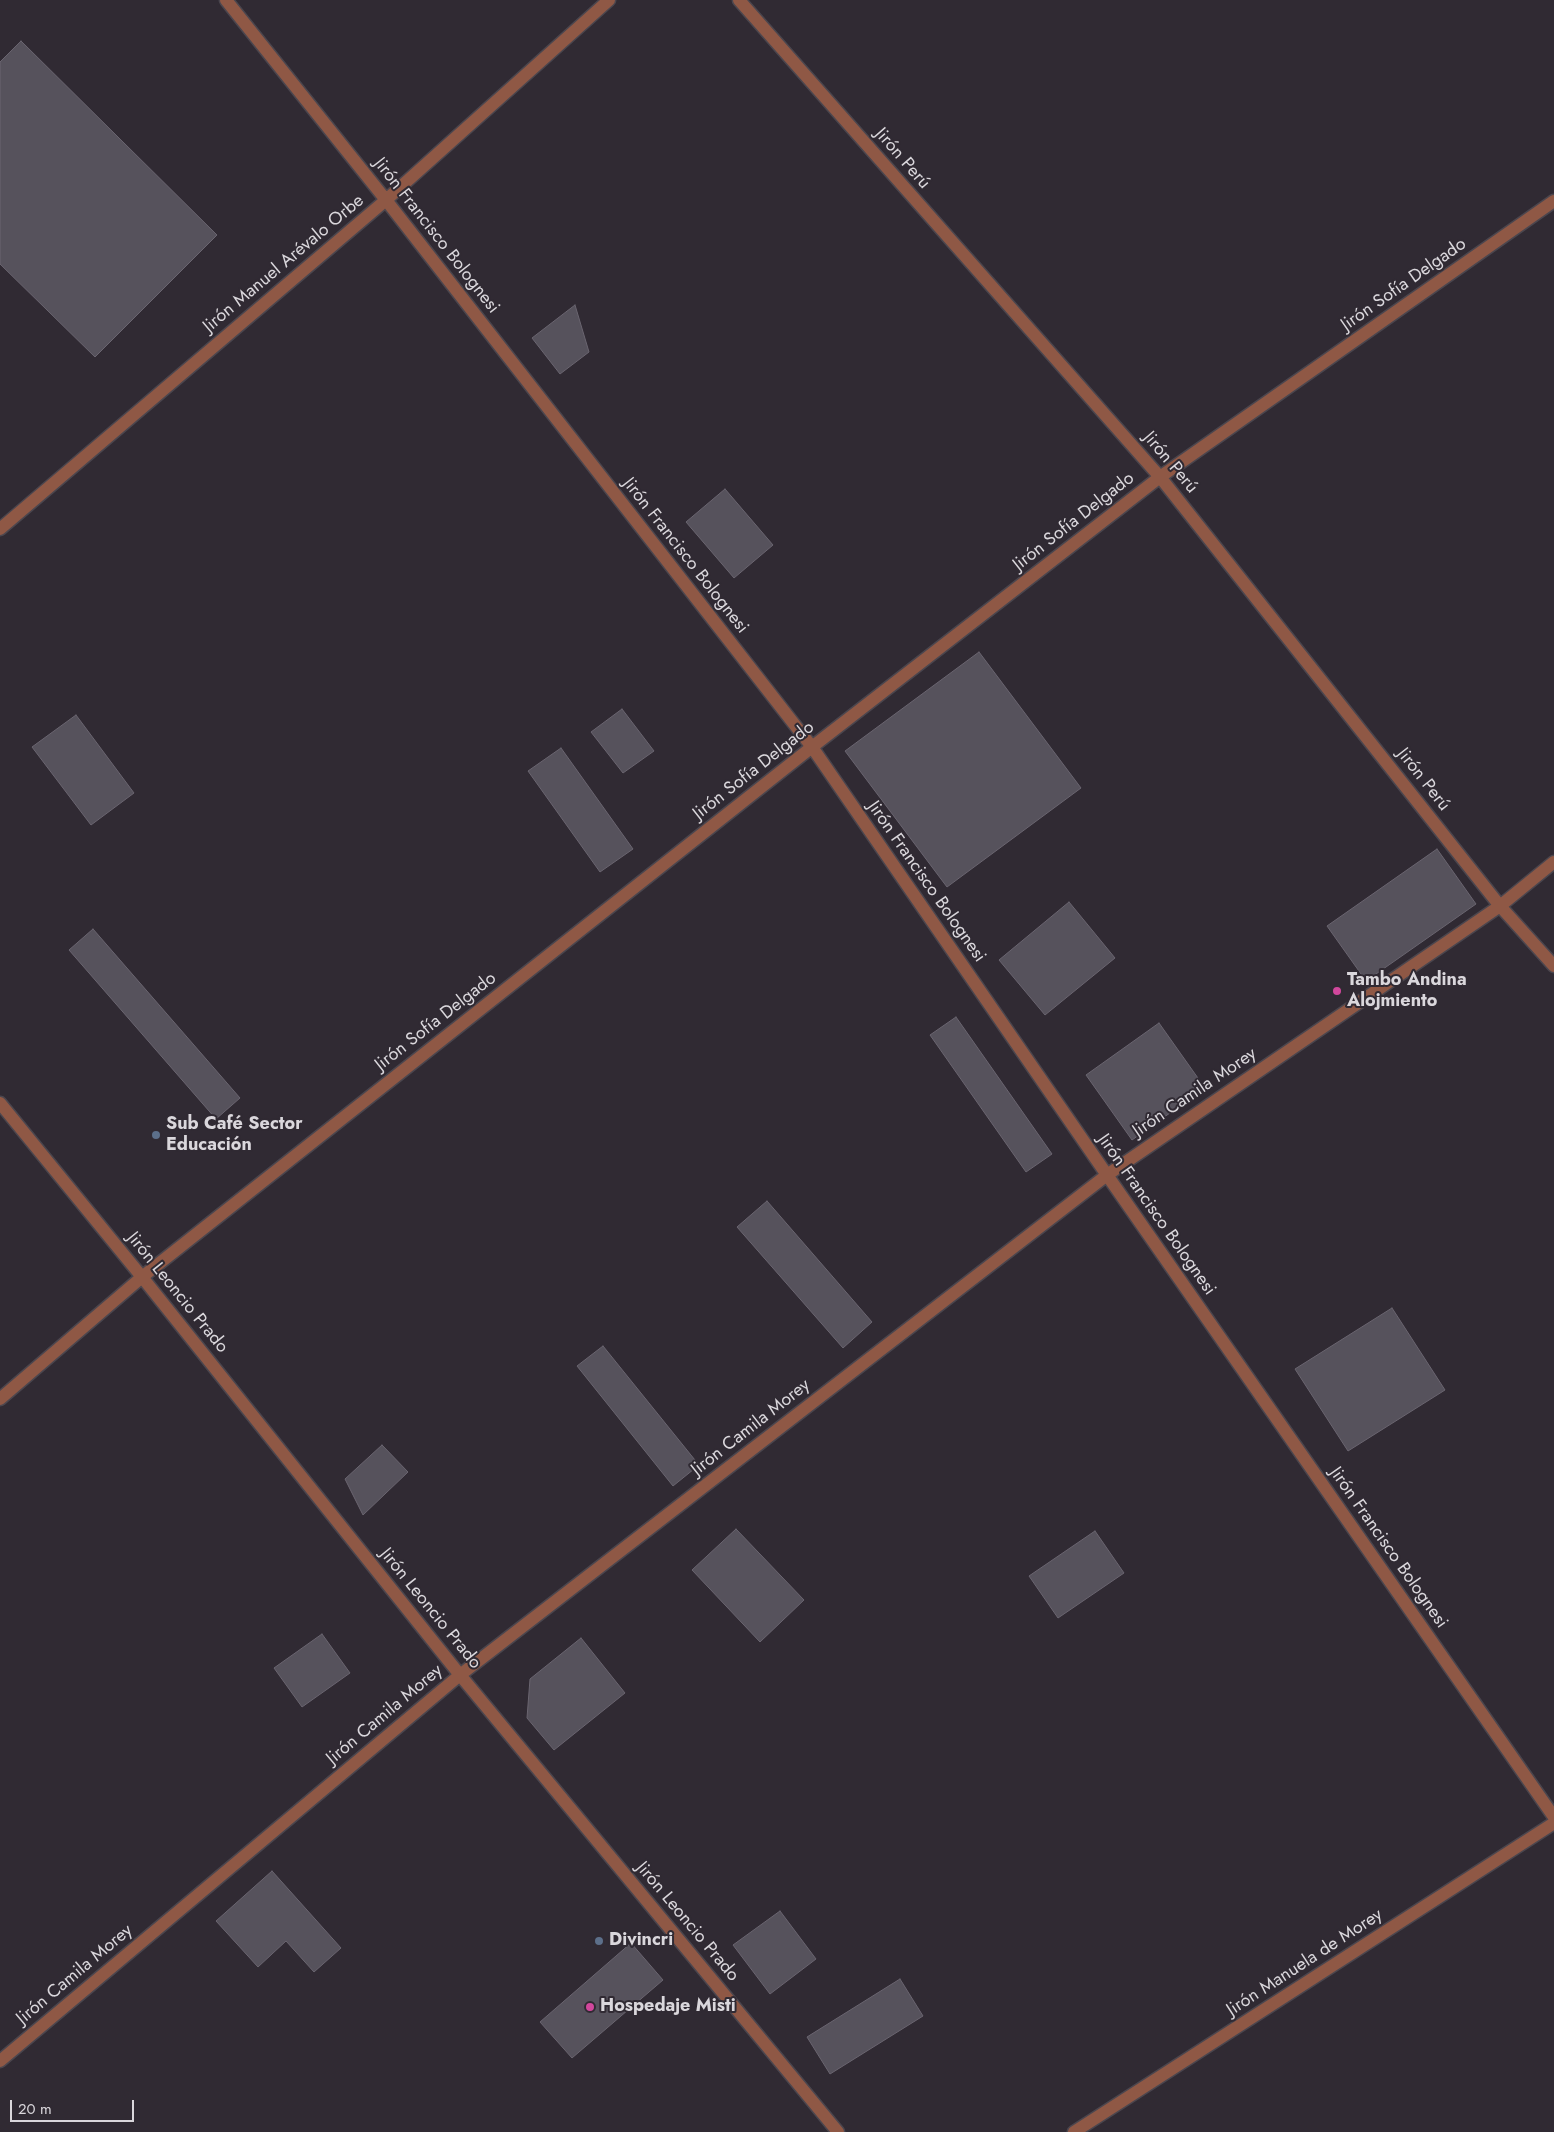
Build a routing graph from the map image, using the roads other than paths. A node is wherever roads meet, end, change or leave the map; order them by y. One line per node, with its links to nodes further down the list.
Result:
1 (226, 0): 4 (street, Jirón Francisco Bolognesi)
2 (608, 0): 4 (street, Jirón Manuel Arévalo Orbe)
3 (739, 0): 6 (street, Jirón Perú)
4 (386, 200): 7 (street, Jirón Manuel Arévalo Orbe); 8 (street, Jirón Francisco Bolognesi)
5 (1554, 201): 6 (street, Jirón Sofía Delgado)
6 (1160, 477): 8 (street, Jirón Sofía Delgado); 10 (street, Jirón Perú)
7 (0, 529)
8 (812, 747): 13 (street, Jirón Francisco Bolognesi); 14 (street, Jirón Sofía Delgado)
9 (1554, 862): 10 (street, Jirón Camila Morey)
10 (1500, 906): 11 (street, Jirón Perú); 13 (street, Jirón Camila Morey)
11 (1554, 966)
12 (0, 1103): 14 (street, Jirón Leoncio Prado)
13 (1107, 1175): 16 (street, Jirón Camila Morey); 17 (street, Jirón Francisco Bolognesi)
14 (142, 1277): 15 (street, Jirón Sofía Delgado); 16 (street, Jirón Leoncio Prado)
15 (0, 1399)
16 (460, 1675): 19 (street, Jirón Camila Morey); 20 (street, Jirón Leoncio Prado)
17 (1554, 1817)
18 (1554, 1823): 21 (street, Jirón Manuela de Morey)
19 (0, 2060)
20 (838, 2132)
21 (1074, 2132)

